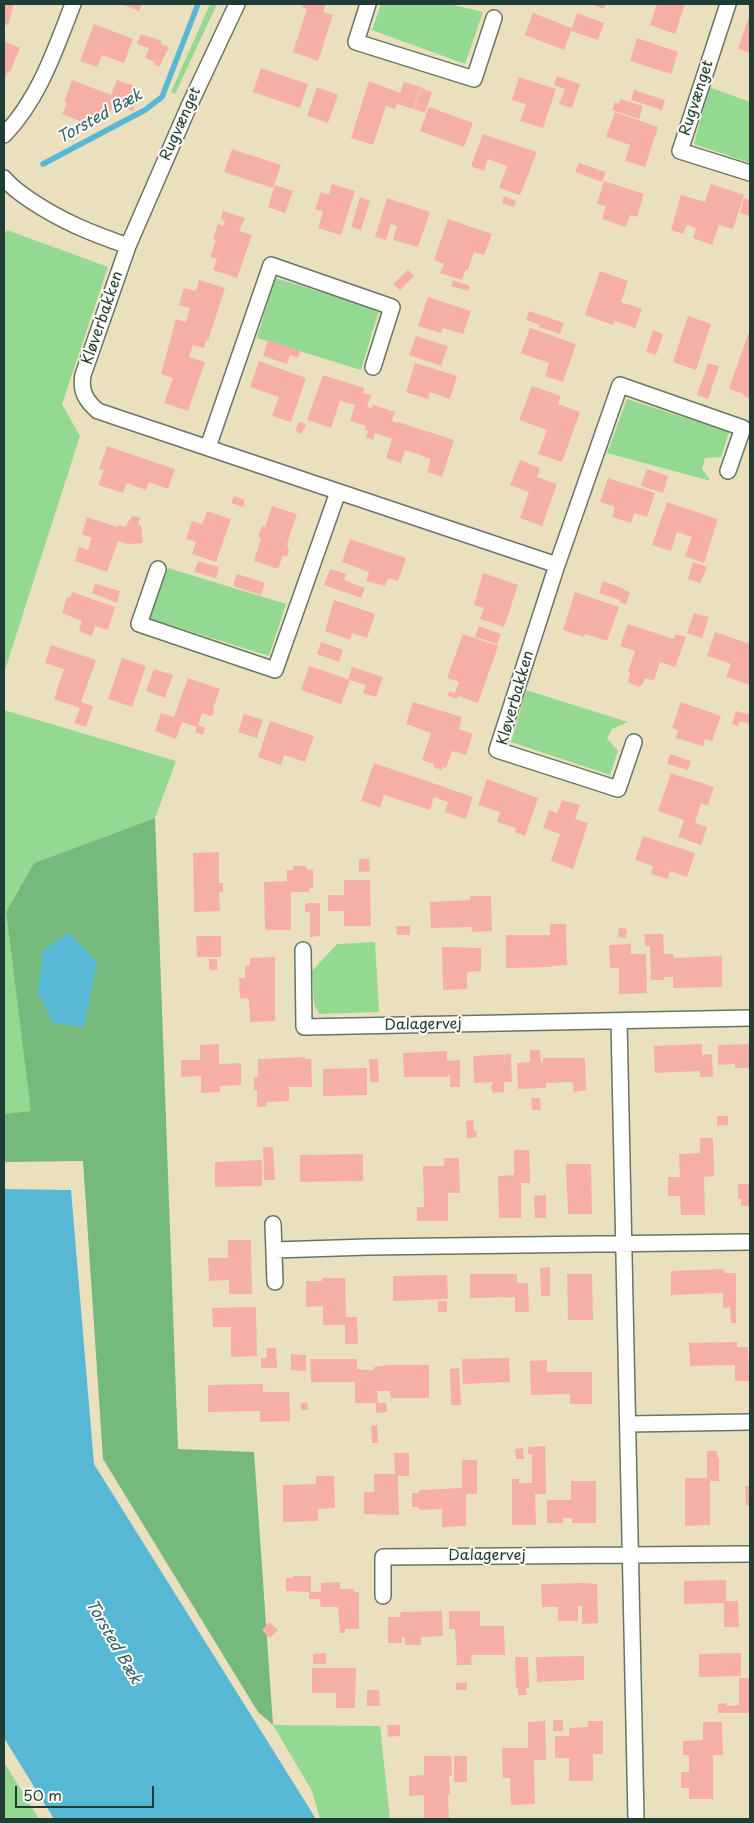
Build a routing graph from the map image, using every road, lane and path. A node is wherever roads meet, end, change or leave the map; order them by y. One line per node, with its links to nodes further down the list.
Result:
1 (73, 4): 6 (street)
2 (237, 4): 9 (street, Rugvænget)
3 (368, 4): 5 (street)
4 (728, 4): 7 (street, Rugvænget)
5 (494, 18)
6 (4, 135)
7 (750, 173)
8 (4, 178): 9 (street)
9 (128, 246): 11 (street, Kløverbakken)
10 (374, 367): 11 (street)
11 (208, 448): 13 (street, Kløverbakken)
12 (728, 471): 14 (street, Kløverbakken)
13 (338, 492): 14 (street, Kløverbakken); 15 (street)
14 (558, 565): 16 (street, Kløverbakken)
15 (158, 569)
16 (634, 742)
17 (303, 950): 19 (street, Dalagervej)
18 (750, 1018): 19 (street, Dalagervej)
19 (619, 1021): 22 (street)
20 (273, 1224): 23 (street)
21 (750, 1242): 22 (street)
22 (624, 1244): 23 (street); 26 (street)
23 (274, 1250): 24 (street)
24 (275, 1282)
25 (750, 1422): 26 (street)
26 (628, 1424): 28 (street)
27 (750, 1554): 28 (street, Dalagervej)
28 (630, 1555): 29 (street, Dalagervej); 30 (street)
29 (383, 1596)
30 (636, 1819)

